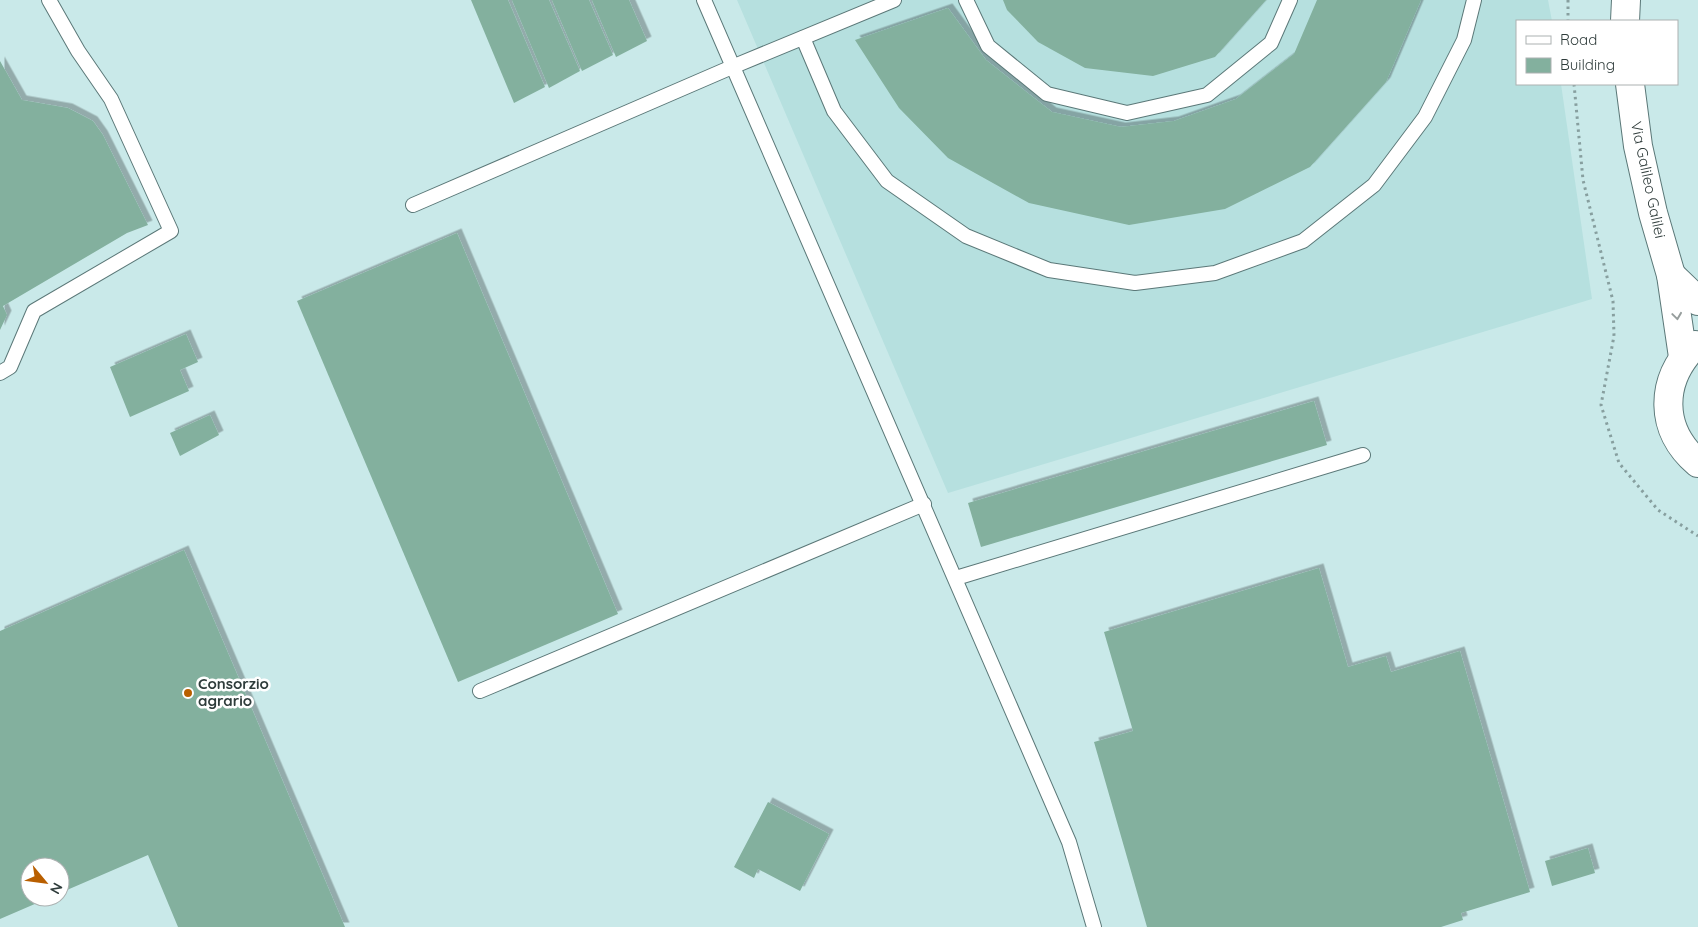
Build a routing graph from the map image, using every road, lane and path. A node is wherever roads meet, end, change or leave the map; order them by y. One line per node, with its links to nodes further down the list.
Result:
1 (49, 0): 19 (lane)
2 (704, 0): 12 (lane)
3 (894, 0): 11 (lane)
4 (966, 0): 5 (lane)
5 (1290, 0)
6 (1474, 0): 11 (lane)
7 (1568, 0): 9 (path)
8 (1626, 0): 10 (main road)
9 (1568, 20)
10 (1626, 20)
11 (803, 38): 12 (lane)
12 (732, 67): 15 (lane); 22 (lane)
13 (1574, 85): 23 (path)
14 (1630, 85): 16 (main road, Via Galileo Galilei)
15 (413, 205)
16 (1671, 275): 17 (main road, Via Galileo Galilei); 18 (main road, Via Galileo Galilei, one-way to 18)
17 (1698, 302)
18 (1690, 350): 21 (main road)
19 (0, 373)
20 (1363, 455): 24 (lane)
21 (1698, 463)
22 (924, 504): 24 (lane); 25 (lane)
23 (1698, 536)
24 (956, 578): 26 (lane)
25 (480, 690)
26 (1094, 927)

